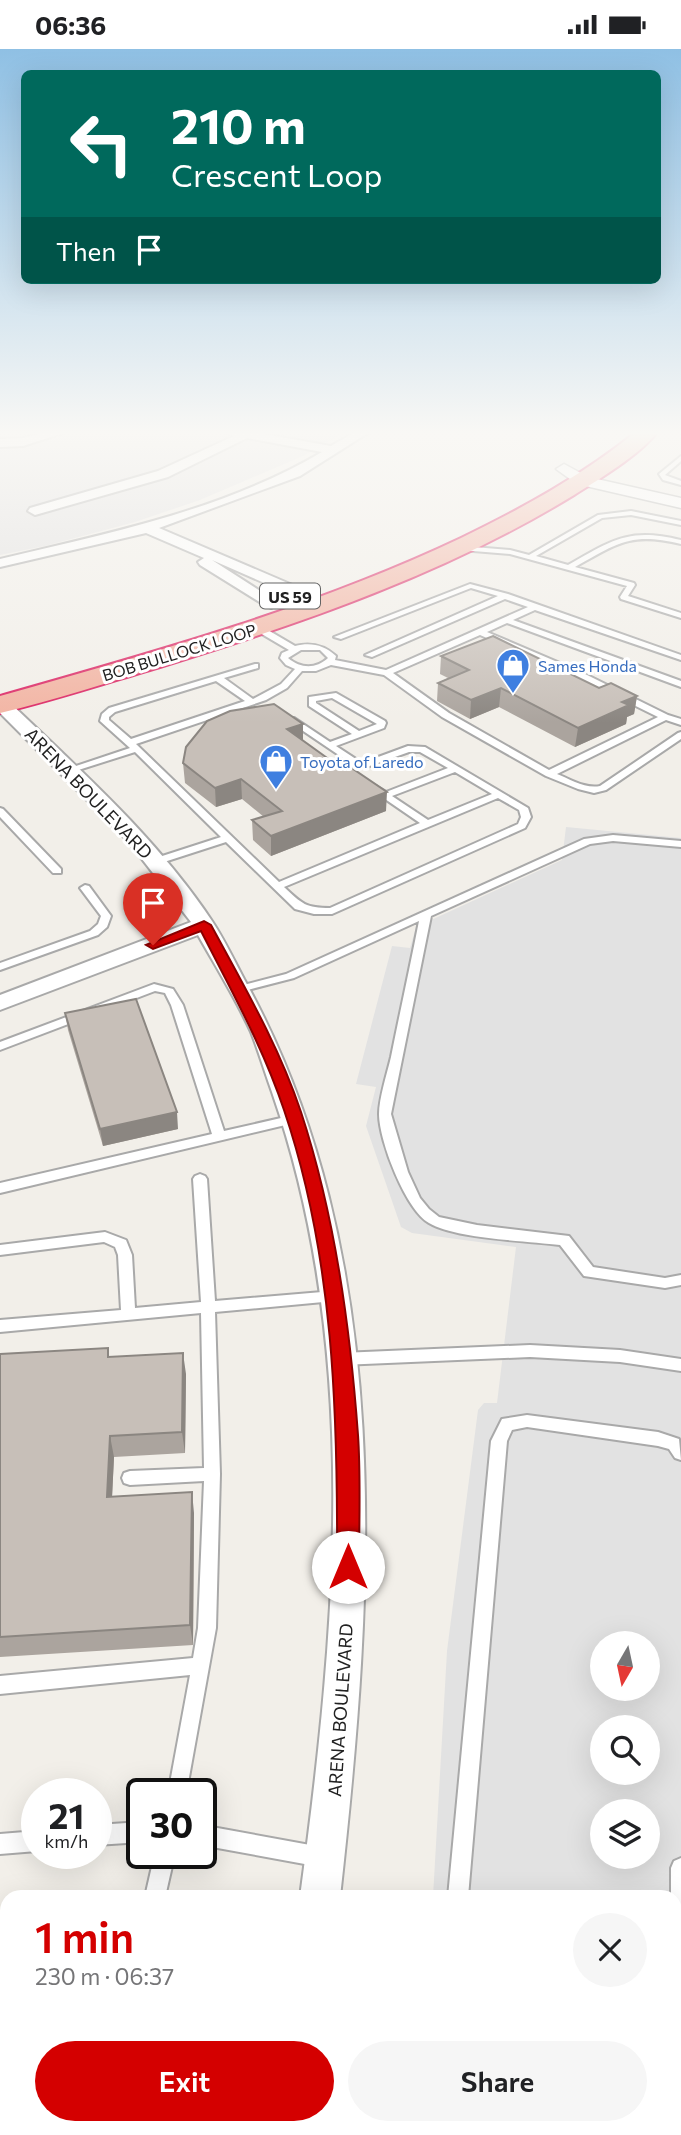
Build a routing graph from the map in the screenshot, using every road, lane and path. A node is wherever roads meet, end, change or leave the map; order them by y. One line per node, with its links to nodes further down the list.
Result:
1 (146, 528): 10 (street)
2 (147, 528): 8 (street)
3 (457, 528): 12 (highway, BOB BULLOCK LOOP / US 59)
4 (490, 528): 7 (highway, BOB BULLOCK LOOP / US 59)
5 (579, 528): 9 (lane)
6 (681, 542): 11 (lane)
7 (461, 548): 9 (lane); 18 (highway, BOB BULLOCK LOOP / US 59)
8 (191, 549): 12 (street); 14 (street)
9 (530, 557): 11 (lane)
10 (3, 563)
11 (569, 567): 16 (lane)
12 (299, 593): 14 (highway, BOB BULLOCK LOOP / US 59)
13 (506, 596): 15 (lane); 20 (lane); 22 (lane)
14 (271, 604): 30 (highway, BOB BULLOCK LOOP / US 59)
15 (535, 607): 17 (lane); 23 (lane)
16 (681, 616)
17 (506, 620): 19 (lane); 29 (lane)
18 (258, 628): 21 (lane); 30 (highway, BOB BULLOCK LOOP / US 59)
19 (480, 632): 27 (lane); 34 (lane)
20 (338, 637)
21 (294, 649): 24 (lane); 26 (lane)
22 (369, 655)
23 (681, 659)
24 (331, 662): 26 (lane); 27 (lane)
25 (256, 666): 28 (lane)
26 (300, 668): 31 (lane)
27 (387, 673): 43 (lane)
28 (218, 678): 31 (lane); 39 (lane)
29 (681, 684)
30 (0, 697): 41 (street, ARENA BOULEVARD)
31 (256, 701): 32 (lane); 39 (lane)
32 (271, 707)
33 (282, 715): 38 (lane)
34 (665, 717): 35 (lane); 43 (lane)
35 (681, 722)
36 (358, 734): 36 (lane); 38 (lane)
37 (681, 735): 43 (lane)
38 (329, 745): 42 (lane)
39 (133, 746): 41 (lane); 48 (lane)
40 (455, 769): 42 (lane); 44 (lane); 45 (lane)
41 (69, 770): 50 (street, ARENA BOULEVARD)
42 (362, 774): 45 (lane)
43 (550, 774)
44 (499, 794): 47 (lane); 52 (lane)
45 (385, 795): 47 (lane)
46 (0, 811): 51 (lane)
47 (427, 824): 52 (lane)
48 (228, 838): 50 (lane); 52 (lane)
49 (681, 844): 54 (lane)
50 (157, 861): 55 (street, ARENA BOULEVARD)
51 (57, 871)
52 (278, 886)
53 (85, 888): 56 (lane)
54 (426, 914): 57 (lane); 65 (lane)
55 (204, 925): 57 (street, ARENA BOULEVARD); 58 (street)
56 (0, 967)
57 (240, 989): 60 (street, ARENA BOULEVARD)
58 (0, 1003)
59 (0, 1046): 61 (lane)
60 (295, 1119): 61 (lane); 66 (street, ARENA BOULEVARD)
61 (219, 1136): 63 (lane)
62 (200, 1179): 67 (lane)
63 (0, 1188)
64 (0, 1251): 68 (lane)
65 (681, 1280)
66 (335, 1296): 67 (lane); 70 (street, ARENA BOULEVARD)
67 (208, 1307): 68 (lane); 73 (lane)
68 (128, 1315): 69 (lane)
69 (0, 1327)
70 (341, 1359): 71 (lane); 81 (street, ARENA BOULEVARD)
71 (681, 1365)
72 (681, 1453): 86 (lane)
73 (212, 1474): 74 (lane); 75 (lane)
74 (130, 1478)
75 (200, 1667): 76 (lane); 77 (lane)
76 (0, 1685)
77 (180, 1778)
78 (217, 1838): 81 (lane)
79 (21, 1842): 80 (lane)
80 (0, 1844)
81 (325, 1858): 85 (street, ARENA BOULEVARD)
82 (681, 1868): 87 (lane)
83 (161, 1869): 84 (lane)
84 (157, 1890)
85 (321, 1890)
86 (459, 1890)
87 (680, 1890)

